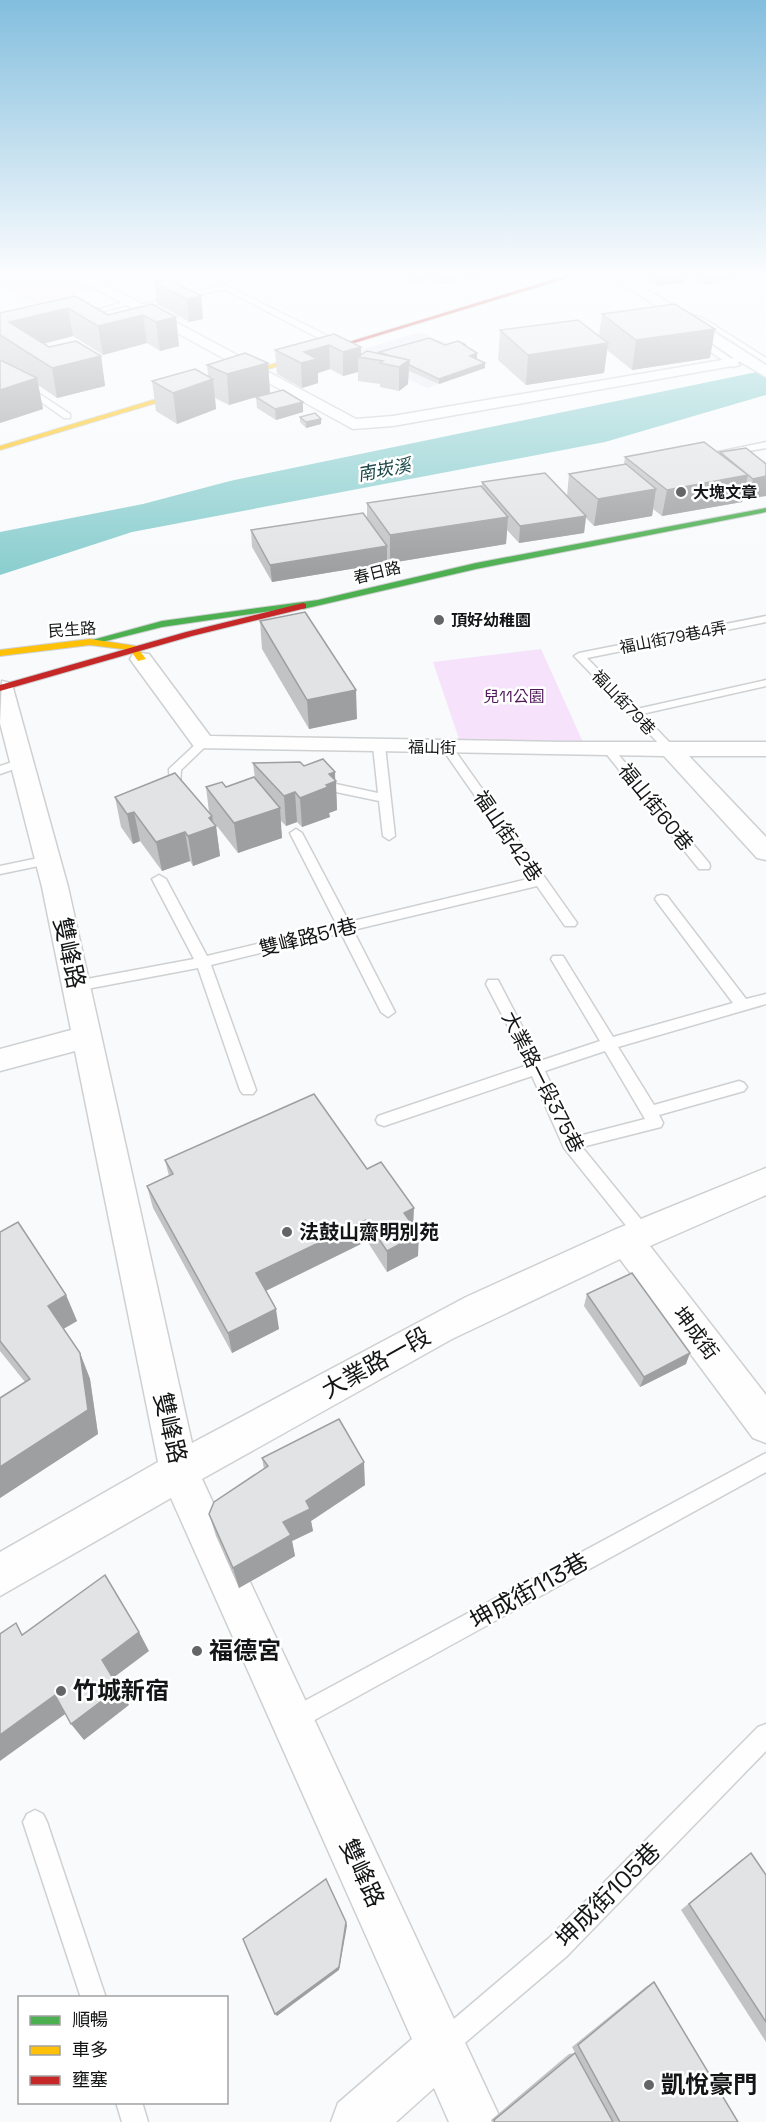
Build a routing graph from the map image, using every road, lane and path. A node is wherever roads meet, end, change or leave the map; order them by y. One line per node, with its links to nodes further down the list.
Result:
1 (7, 375): 6 (lane)
2 (220, 375): 6 (street)
3 (224, 375): 9 (street)
4 (259, 375): 5 (street)
5 (668, 375)
6 (67, 416): 7 (street)
7 (0, 435)
8 (766, 445): 10 (lane)
9 (0, 448)
10 (693, 458)
11 (766, 510): 13 (street, 春日路)
12 (766, 522): 16 (street, 春日路)
13 (340, 598): 15 (street); 16 (street, 春日路)
14 (766, 619): 17 (lane, 福山街79巷4弄)
15 (90, 642): 16 (street, 民生路); 19 (street, 民生路)
16 (137, 653): 19 (street, 春日路); 21 (street)
17 (579, 656): 20 (lane, 福山街79巷)
18 (766, 683): 20 (lane)
19 (1, 685): 27 (street, 雙峰路)
20 (634, 713): 25 (lane, 福山街79巷)
21 (203, 743): 22 (street, 福山街); 29 (lane)
22 (378, 746): 23 (street, 福山街); 30 (lane)
23 (447, 747): 24 (street, 福山街); 38 (lane, 福山街42巷)
24 (608, 748): 25 (street, 福山街); 35 (lane, 福山街60巷)
25 (669, 748): 26 (street, 福山街); 33 (street)
26 (766, 749)
27 (11, 767): 34 (street, 雙峰路)
28 (304, 782): 30 (lane)
29 (174, 787)
30 (384, 798): 32 (lane)
31 (296, 833): 41 (lane)
32 (389, 836)
33 (766, 852)
34 (48, 860): 36 (lane); 45 (street, 雙峰路)
35 (704, 866)
36 (0, 870)
37 (159, 879): 43 (lane)
38 (538, 881): 40 (lane, 福山街42巷); 41 (lane, 雙峰路51巷)
39 (662, 899): 47 (lane)
40 (570, 923)
41 (345, 928): 43 (lane, 雙峰路51巷); 48 (lane)
42 (558, 959): 50 (lane)
43 (203, 962): 45 (lane, 雙峰路51巷); 54 (lane)
44 (493, 984): 52 (lane, 大業路一段375巷)
45 (76, 986): 49 (street, 雙峰路)
46 (766, 999): 47 (lane)
47 (743, 1006): 50 (lane)
48 (388, 1012)
49 (87, 1037): 51 (street); 62 (street, 雙峰路)
50 (608, 1044): 52 (lane); 55 (lane)
51 (0, 1060)
52 (536, 1067): 56 (lane); 57 (lane, 大業路一段375巷)
53 (740, 1087): 55 (lane)
54 (248, 1090)
55 (650, 1112): 57 (lane)
56 (384, 1120)
57 (570, 1144): 59 (lane, 大業路一段375巷)
58 (766, 1181): 59 (street, 大業路一段)
59 (634, 1237): 60 (street, 坤成街); 62 (street, 大業路一段)
60 (766, 1425)
61 (766, 1462): 64 (lane, 坤成街113巷)
62 (179, 1472): 63 (street, 大業路一段); 64 (street, 雙峰路)
63 (0, 1575)
64 (292, 1720): 68 (street, 雙峰路)
65 (766, 1735): 68 (lane, 坤成街105巷)
66 (35, 1822): 67 (lane)
67 (93, 1996)
68 (442, 2046): 71 (street); 72 (street, 雙峰路)
69 (129, 2104): 70 (lane)
70 (135, 2122)
71 (357, 2122)
72 (476, 2122)

